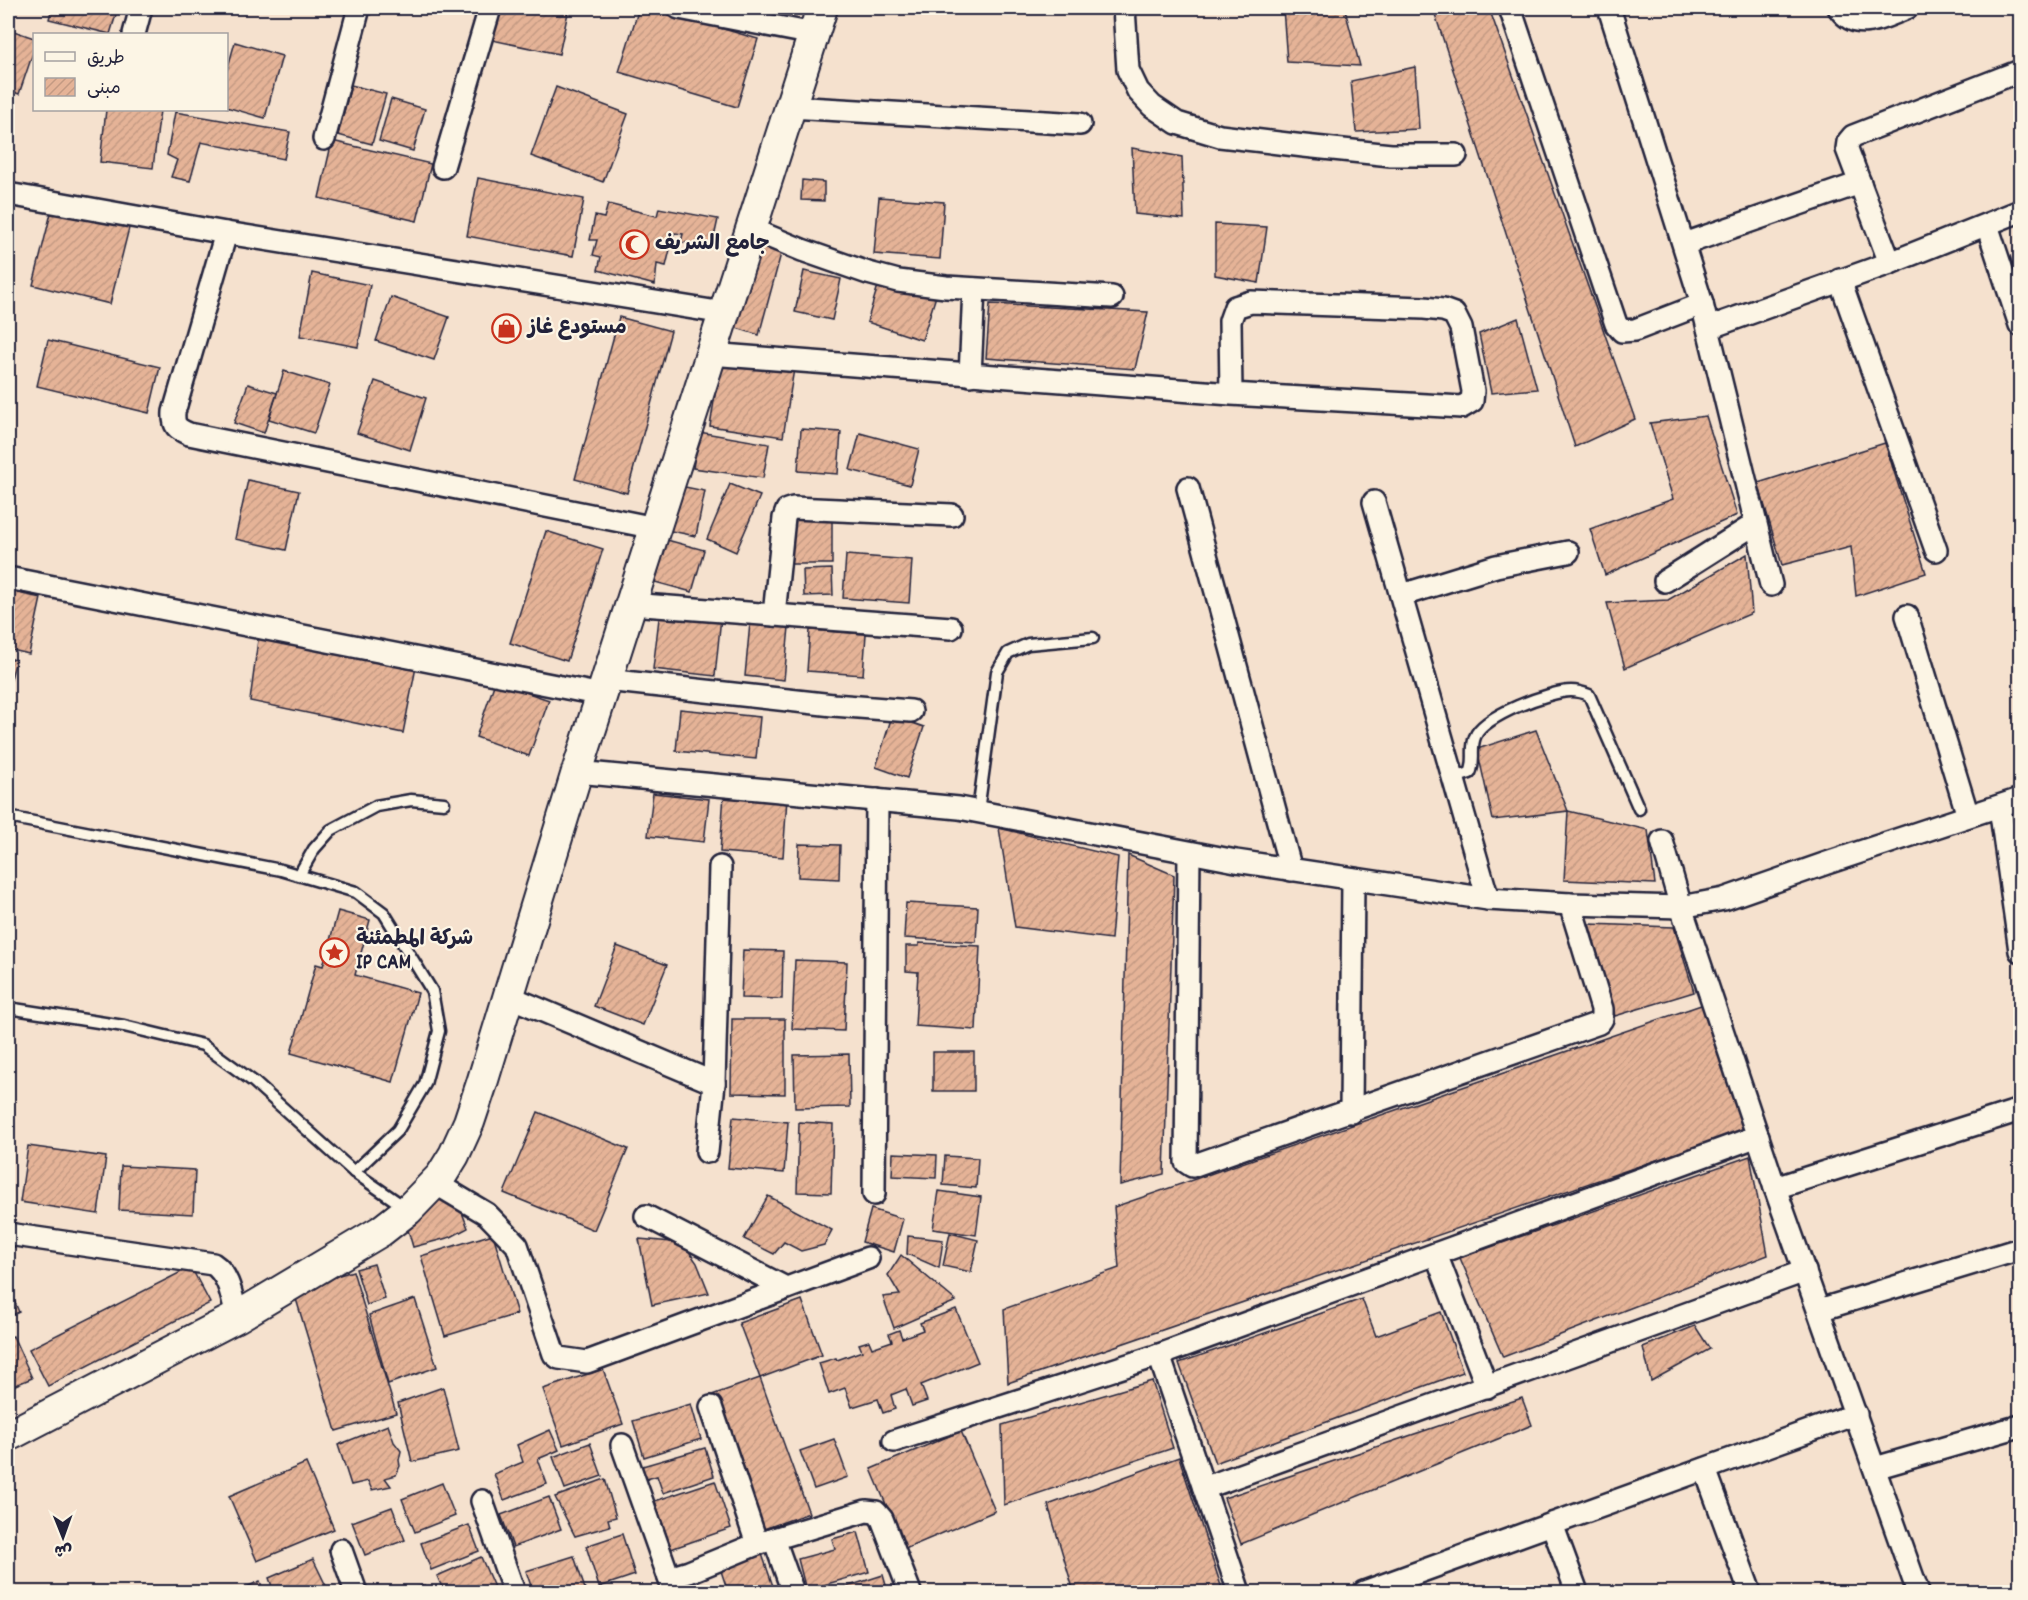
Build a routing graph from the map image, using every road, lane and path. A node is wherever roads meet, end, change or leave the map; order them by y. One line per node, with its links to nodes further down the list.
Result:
1 (141, 8): 11 (street)
2 (359, 8): 15 (street)
3 (490, 8): 17 (street)
4 (680, 8): 10 (street)
5 (1124, 8): 16 (street)
6 (1510, 8): 29 (street)
7 (1609, 8): 24 (street)
8 (1839, 8): 9 (street)
9 (1907, 8)
10 (818, 21): 13 (main road)
11 (134, 33)
12 (2020, 71): 18 (street)
13 (790, 107): 14 (street); 22 (main road)
14 (1080, 124)
15 (324, 139)
16 (1456, 155)
17 (443, 167)
18 (1860, 183): 24 (street); 25 (street)
19 (8, 194): 23 (street)
20 (2020, 211): 21 (street)
21 (1987, 225): 25 (street); 31 (street)
22 (751, 229): 27 (street); 30 (main road)
23 (226, 233): 30 (street); 40 (street)
24 (1684, 244): 29 (street)
25 (1890, 263): 26 (street)
26 (1840, 280): 32 (street); 41 (street)
27 (974, 289): 28 (street); 34 (street)
28 (1112, 297)
29 (1702, 304): 32 (street)
30 (724, 313): 33 (main road)
31 (2020, 326)
32 (1708, 328): 39 (street)
33 (710, 354): 34 (street); 40 (main road)
34 (970, 375): 35 (street)
35 (1231, 394): 35 (street)
36 (1188, 488): 67 (street)
37 (1374, 502): 46 (street)
38 (952, 515): 48 (street)
39 (1755, 524): 44 (street); 45 (street)
40 (655, 528): 47 (main road)
41 (1936, 550)
42 (1568, 552): 46 (street)
43 (8, 578): 52 (street)
44 (1665, 581)
45 (1771, 585)
46 (1402, 595): 55 (street)
47 (630, 604): 48 (street); 52 (main road)
48 (774, 615): 50 (street)
49 (1906, 616): 62 (street)
50 (951, 628)
51 (1092, 638): 61 (lane)
52 (604, 688): 53 (street); 54 (main road)
53 (911, 711)
54 (577, 772): 57 (street); 74 (main road)
55 (1454, 778): 60 (lane); 70 (street)
56 (2020, 799): 59 (street)
57 (877, 800): 61 (street); 84 (street)
58 (444, 803): 68 (lane)
59 (2000, 807): 62 (street); 73 (street)
60 (1639, 809)
61 (978, 811): 65 (street)
62 (1968, 816): 72 (street)
63 (8, 817): 68 (lane)
64 (1662, 841): 72 (street)
65 (1189, 853): 67 (street); 78 (street)
66 (720, 867): 76 (street)
67 (1291, 870): 69 (street)
68 (299, 875): 81 (lane)
69 (1353, 879): 70 (street); 78 (street)
70 (1488, 899): 71 (street)
71 (1570, 904): 72 (street); 78 (street)
72 (1681, 907): 79 (street)
73 (2020, 951)
74 (508, 996): 76 (street); 82 (main road)
75 (8, 1008): 81 (lane)
76 (714, 1083): 80 (street)
77 (2020, 1110): 83 (street)
78 (1351, 1112)
79 (1758, 1136): 83 (street); 89 (street)
80 (707, 1152)
81 (354, 1173): 85 (lane)
82 (435, 1183): 85 (main road); 92 (street)
83 (1775, 1188): 91 (street)
84 (874, 1194)
85 (408, 1210): 94 (main road)
86 (646, 1216): 92 (street)
87 (8, 1234): 94 (street)
88 (2020, 1249): 93 (street)
89 (1436, 1254): 95 (street); 96 (street)
90 (868, 1258): 92 (street)
91 (1805, 1271): 93 (street); 96 (street)
92 (786, 1288)
93 (1819, 1310): 98 (street)
94 (237, 1317): 100 (main road)
95 (1159, 1355): 101 (street); 105 (street)
96 (1486, 1386): 105 (street)
97 (711, 1407): 108 (street)
98 (1856, 1414): 103 (street); 104 (street)
99 (2020, 1426): 104 (street)
100 (8, 1436)
101 (894, 1441)
102 (622, 1445): 110 (street)
103 (1705, 1468): 107 (street); 119 (street)
104 (1875, 1468): 120 (street)
105 (1204, 1488): 116 (street)
106 (482, 1501): 113 (street)
107 (1552, 1524): 111 (street); 118 (street)
108 (766, 1542): 110 (street); 114 (street); 115 (street)
109 (341, 1550): 112 (street)
110 (672, 1585)
111 (1402, 1586): 117 (street)
112 (356, 1593)
113 (514, 1593)
114 (792, 1593)
115 (910, 1593)
116 (1239, 1593)
117 (1364, 1593)
118 (1577, 1593)
119 (1750, 1593)
120 (1918, 1593)

